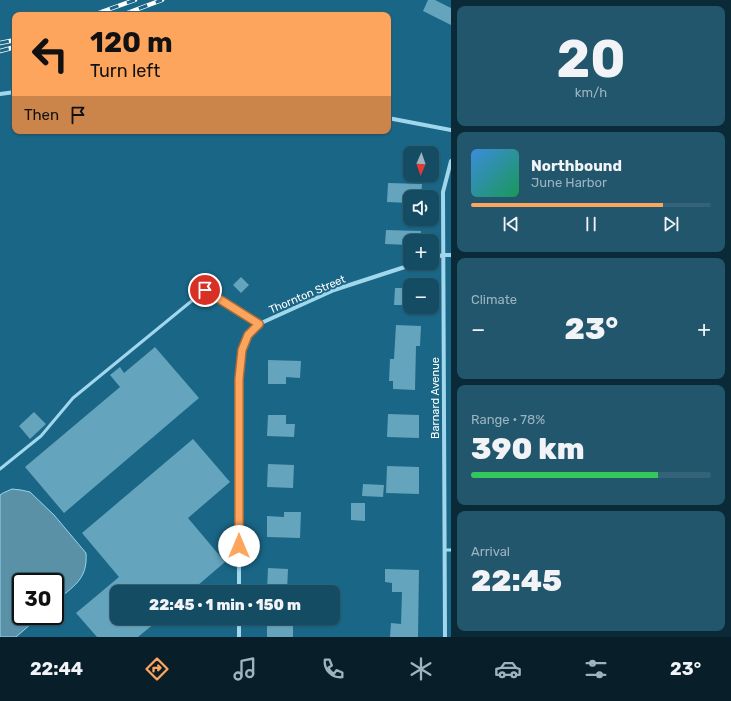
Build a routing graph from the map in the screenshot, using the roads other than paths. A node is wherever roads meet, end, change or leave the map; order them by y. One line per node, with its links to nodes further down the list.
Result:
1 (12, 92): 2 (street)
2 (0, 94)
3 (391, 119): 4 (street)
4 (451, 130)
5 (451, 161): 6 (street, Barnard Avenue)
6 (443, 255): 7 (street); 8 (street); 12 (street, Barnard Avenue)
7 (451, 255)
8 (439, 256)
9 (403, 268): 10 (street, Thornton Street)
10 (259, 324): 11 (lane); 14 (street, Thornton Street)
11 (0, 469)
12 (445, 550): 13 (lane); 17 (street, Barnard Avenue)
13 (451, 550)
14 (239, 585)
15 (239, 625): 16 (street)
16 (239, 637)
17 (445, 637)

